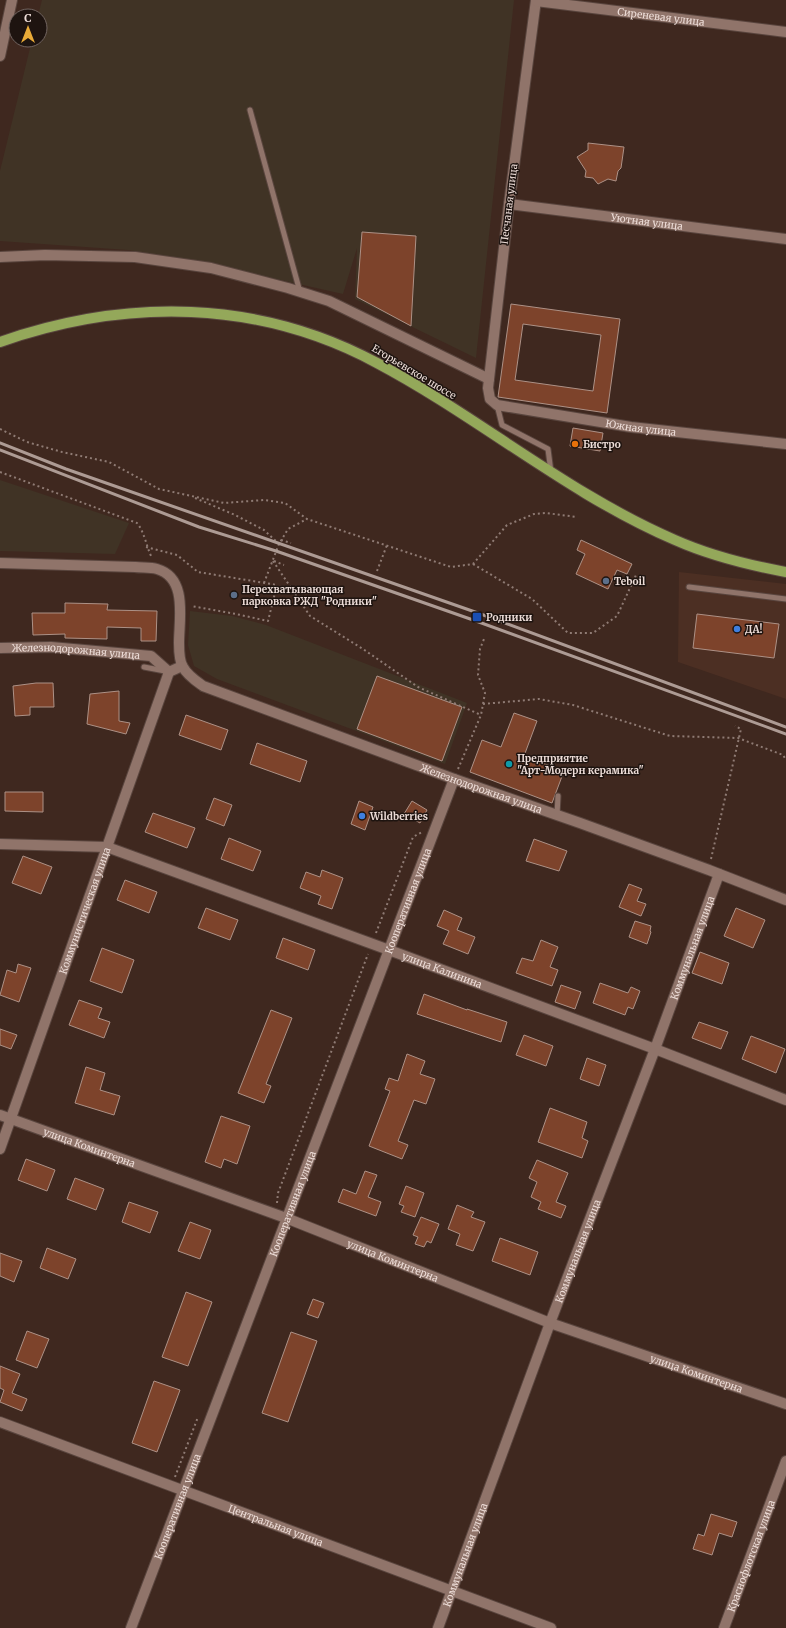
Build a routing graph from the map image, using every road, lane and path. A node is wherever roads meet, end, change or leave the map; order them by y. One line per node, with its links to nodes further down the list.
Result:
1 (12, 0): 4 (street)
2 (536, 1): 3 (street, Сиреневая улица); 6 (street, Песчаная улица)
3 (786, 32)
4 (0, 56)
5 (250, 110): 9 (lane)
6 (509, 204): 7 (street, Уютная улица); 11 (street, Песчаная улица)
7 (786, 239)
8 (0, 257): 9 (street)
9 (300, 292): 11 (street)
10 (0, 342): 16 (main road, Егорьевское шоссе)
11 (489, 379): 12 (street, Песчаная улица)
12 (497, 405): 14 (street, Южная улица); 16 (lane)
13 (0, 430): 17 (path)
14 (786, 444)
15 (0, 472): 24 (path)
16 (551, 473): 31 (main road, Егорьевское шоссе)
17 (189, 495): 19 (path); 22 (path)
18 (577, 517): 27 (path)
19 (306, 519): 20 (path); 23 (path)
20 (281, 540): 21 (path); 22 (path)
21 (291, 543)
22 (279, 544): 25 (path)
23 (387, 545): 27 (path); 30 (path)
24 (146, 547): 29 (path); 33 (path)
25 (273, 561): 28 (path); 33 (path); 45 (path)
26 (0, 563): 29 (street)
27 (473, 564): 37 (path)
28 (284, 565)
29 (157, 569): 41 (street)
30 (378, 571)
31 (786, 572)
32 (637, 573): 37 (path)
33 (264, 583): 36 (path)
34 (689, 587): 35 (lane)
35 (786, 599)
36 (185, 605)
37 (568, 633): 38 (path)
38 (566, 638)
39 (484, 639): 44 (path)
40 (0, 648): 43 (street, Железнодорожная улица)
41 (182, 666): 43 (street); 49 (street, Железнодорожная улица)
42 (144, 667): 43 (lane)
43 (169, 672): 53 (street, Коммунистическая улица)
44 (483, 704): 45 (path); 47 (path)
45 (481, 715): 49 (path)
46 (735, 726): 47 (path)
47 (738, 738): 48 (path); 54 (path)
48 (786, 760)
49 (454, 780): 51 (street, Железнодорожная улица); 57 (street, Кооперативная улица)
50 (558, 796): 51 (lane)
51 (557, 815): 54 (street, Железнодорожная улица)
52 (0, 844): 53 (street, улица Калинина)
53 (107, 847): 57 (street, улица Калинина); 61 (street, Коммунистическая улица)
54 (709, 870): 55 (street, Железнодорожная улица)
55 (719, 874): 56 (street, Железнодорожная улица); 58 (street, Коммунальная улица)
56 (786, 900)
57 (390, 950): 58 (street, улица Калинина); 63 (street, Кооперативная улица)
58 (655, 1049): 59 (street, улица Калинина); 64 (street, Коммунальная улица)
59 (786, 1100)
60 (0, 1115): 61 (street, улица Коминтерна)
61 (10, 1118): 62 (street, Коммунистическая улица); 63 (street, улица Коминтерна)
62 (0, 1149)
63 (286, 1218): 64 (street, улица Коминтерна); 68 (street, Кооперативная улица)
64 (550, 1323): 65 (street, улица Коминтерна); 69 (street, Коммунальная улица)
65 (786, 1404)
66 (0, 1422): 68 (street, Центральная улица)
67 (786, 1460): 73 (street, Краснофлотская улица)
68 (182, 1490): 69 (street, Центральная улица); 70 (street, Кооперативная улица)
69 (451, 1591): 71 (street, Коммунальная улица); 72 (street, Центральная улица)
70 (131, 1628)
71 (438, 1628)
72 (551, 1628)
73 (724, 1628)

